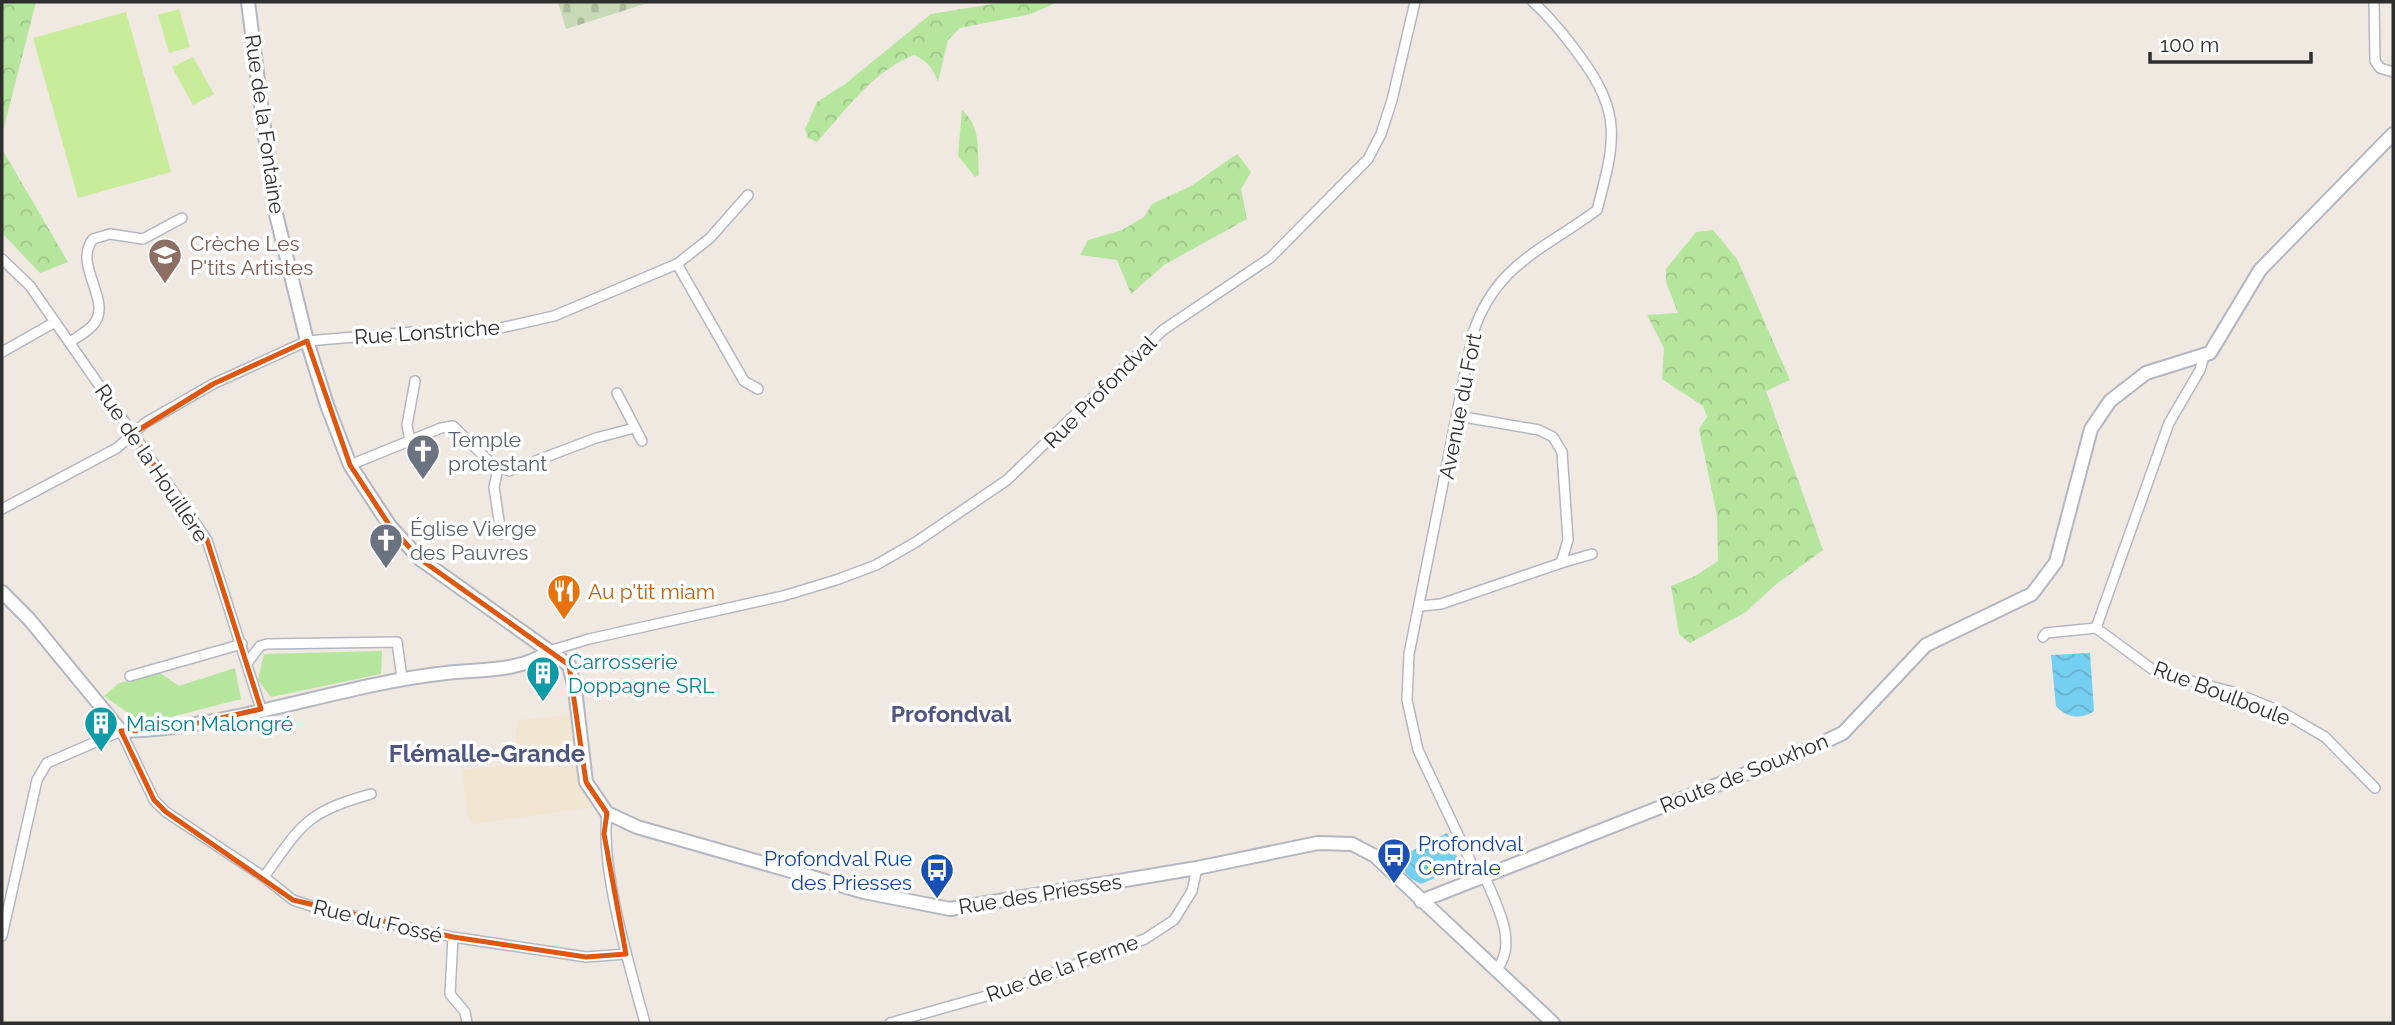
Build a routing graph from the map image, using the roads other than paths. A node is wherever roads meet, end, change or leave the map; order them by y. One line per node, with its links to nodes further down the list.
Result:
1 (248, 2): 12 (street, Rue de la Fontaine)
2 (1415, 2): 35 (street, Rue Profondval)
3 (1533, 2): 19 (street, Avenue du Fort)
4 (2374, 2): 5 (street)
5 (2393, 72)
6 (2393, 134): 15 (street)
7 (747, 195): 10 (street, Rue Lonstriche)
8 (182, 218): 13 (street)
9 (2, 259): 11 (street, Rue de la Houillère)
10 (677, 264): 12 (street, Rue Lonstriche); 17 (street)
11 (55, 322): 13 (street, Rue de la Houillère); 14 (street)
12 (307, 341): 21 (street, Rue Lonstriche); 24 (street, Rue de la Fontaine)
13 (70, 342): 21 (street, Rue de la Houillère)
14 (2, 352)
15 (2204, 356): 32 (street); 45 (street, Route de Souxhon)
16 (415, 381): 22 (street)
17 (758, 388)
18 (617, 393): 20 (street)
19 (1458, 416): 29 (street); 31 (street, Avenue du Fort)
20 (634, 428): 23 (street); 25 (street)
21 (132, 434): 26 (street, Rue Lonstriche); 34 (street, Rue de la Houillère)
22 (410, 441): 24 (street); 25 (street)
23 (642, 441)
24 (350, 465): 35 (street, Rue de la Fontaine)
25 (498, 468): 27 (street)
26 (2, 509)
27 (501, 534)
28 (1592, 554): 29 (street)
29 (1561, 562): 31 (street)
30 (2, 592): 40 (street)
31 (1420, 606): 45 (street, Avenue du Fort)
32 (2096, 628): 33 (street); 41 (street, Rue Boulboule)
33 (2043, 637)
34 (242, 644): 36 (street, Rue de la Houillère); 37 (street)
35 (549, 650): 38 (street); 43 (street)
36 (248, 662): 38 (street); 39 (street, Rue de la Houillère)
37 (130, 676)
38 (402, 678): 39 (street)
39 (261, 709): 40 (street)
40 (121, 731): 46 (street, Rue du Fossé); 48 (street)
41 (2375, 788)
42 (372, 794): 46 (street)
43 (607, 813): 44 (street, Rue des Priesses); 50 (street)
44 (1197, 868): 47 (street, Rue des Priesses); 54 (street, Rue de la Ferme)
45 (1481, 876): 47 (street, Route de Souxhon); 51 (street, Avenue du Fort)
46 (264, 877): 49 (street, Rue du Fossé)
47 (1421, 901): 51 (street, Rue des Priesses)
48 (2, 936)
49 (453, 937): 50 (street, Rue du Fossé); 52 (street)
50 (626, 954): 53 (street)
51 (1495, 971): 55 (street, Rue des Priesses)
52 (467, 1023)
53 (645, 1023)
54 (890, 1023)
55 (1553, 1023)

